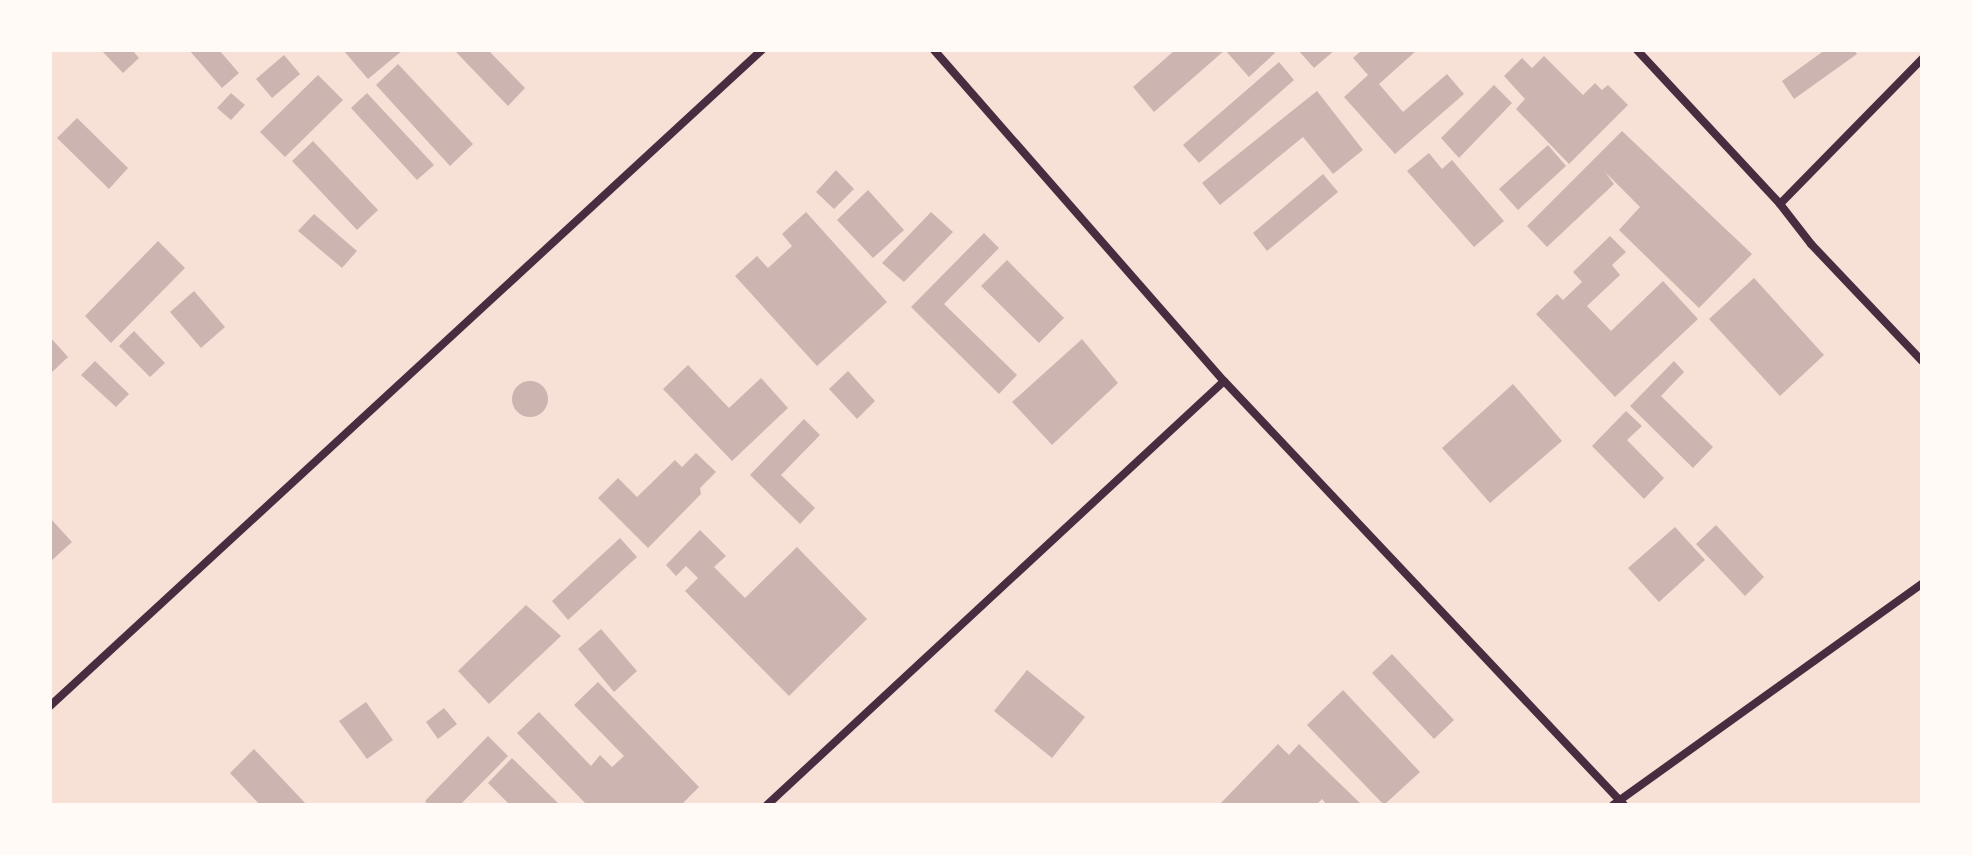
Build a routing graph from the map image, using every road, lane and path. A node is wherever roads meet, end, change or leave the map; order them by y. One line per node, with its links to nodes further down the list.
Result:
1 (762, 50): 9 (street)
2 (934, 50): 7 (street)
3 (1637, 50): 5 (street)
4 (1922, 59): 5 (street)
5 (1780, 204): 6 (street)
6 (1922, 361)
7 (1224, 381): 10 (street); 11 (street)
8 (1922, 584): 10 (street)
9 (50, 706)
10 (1618, 803)
11 (767, 805)

